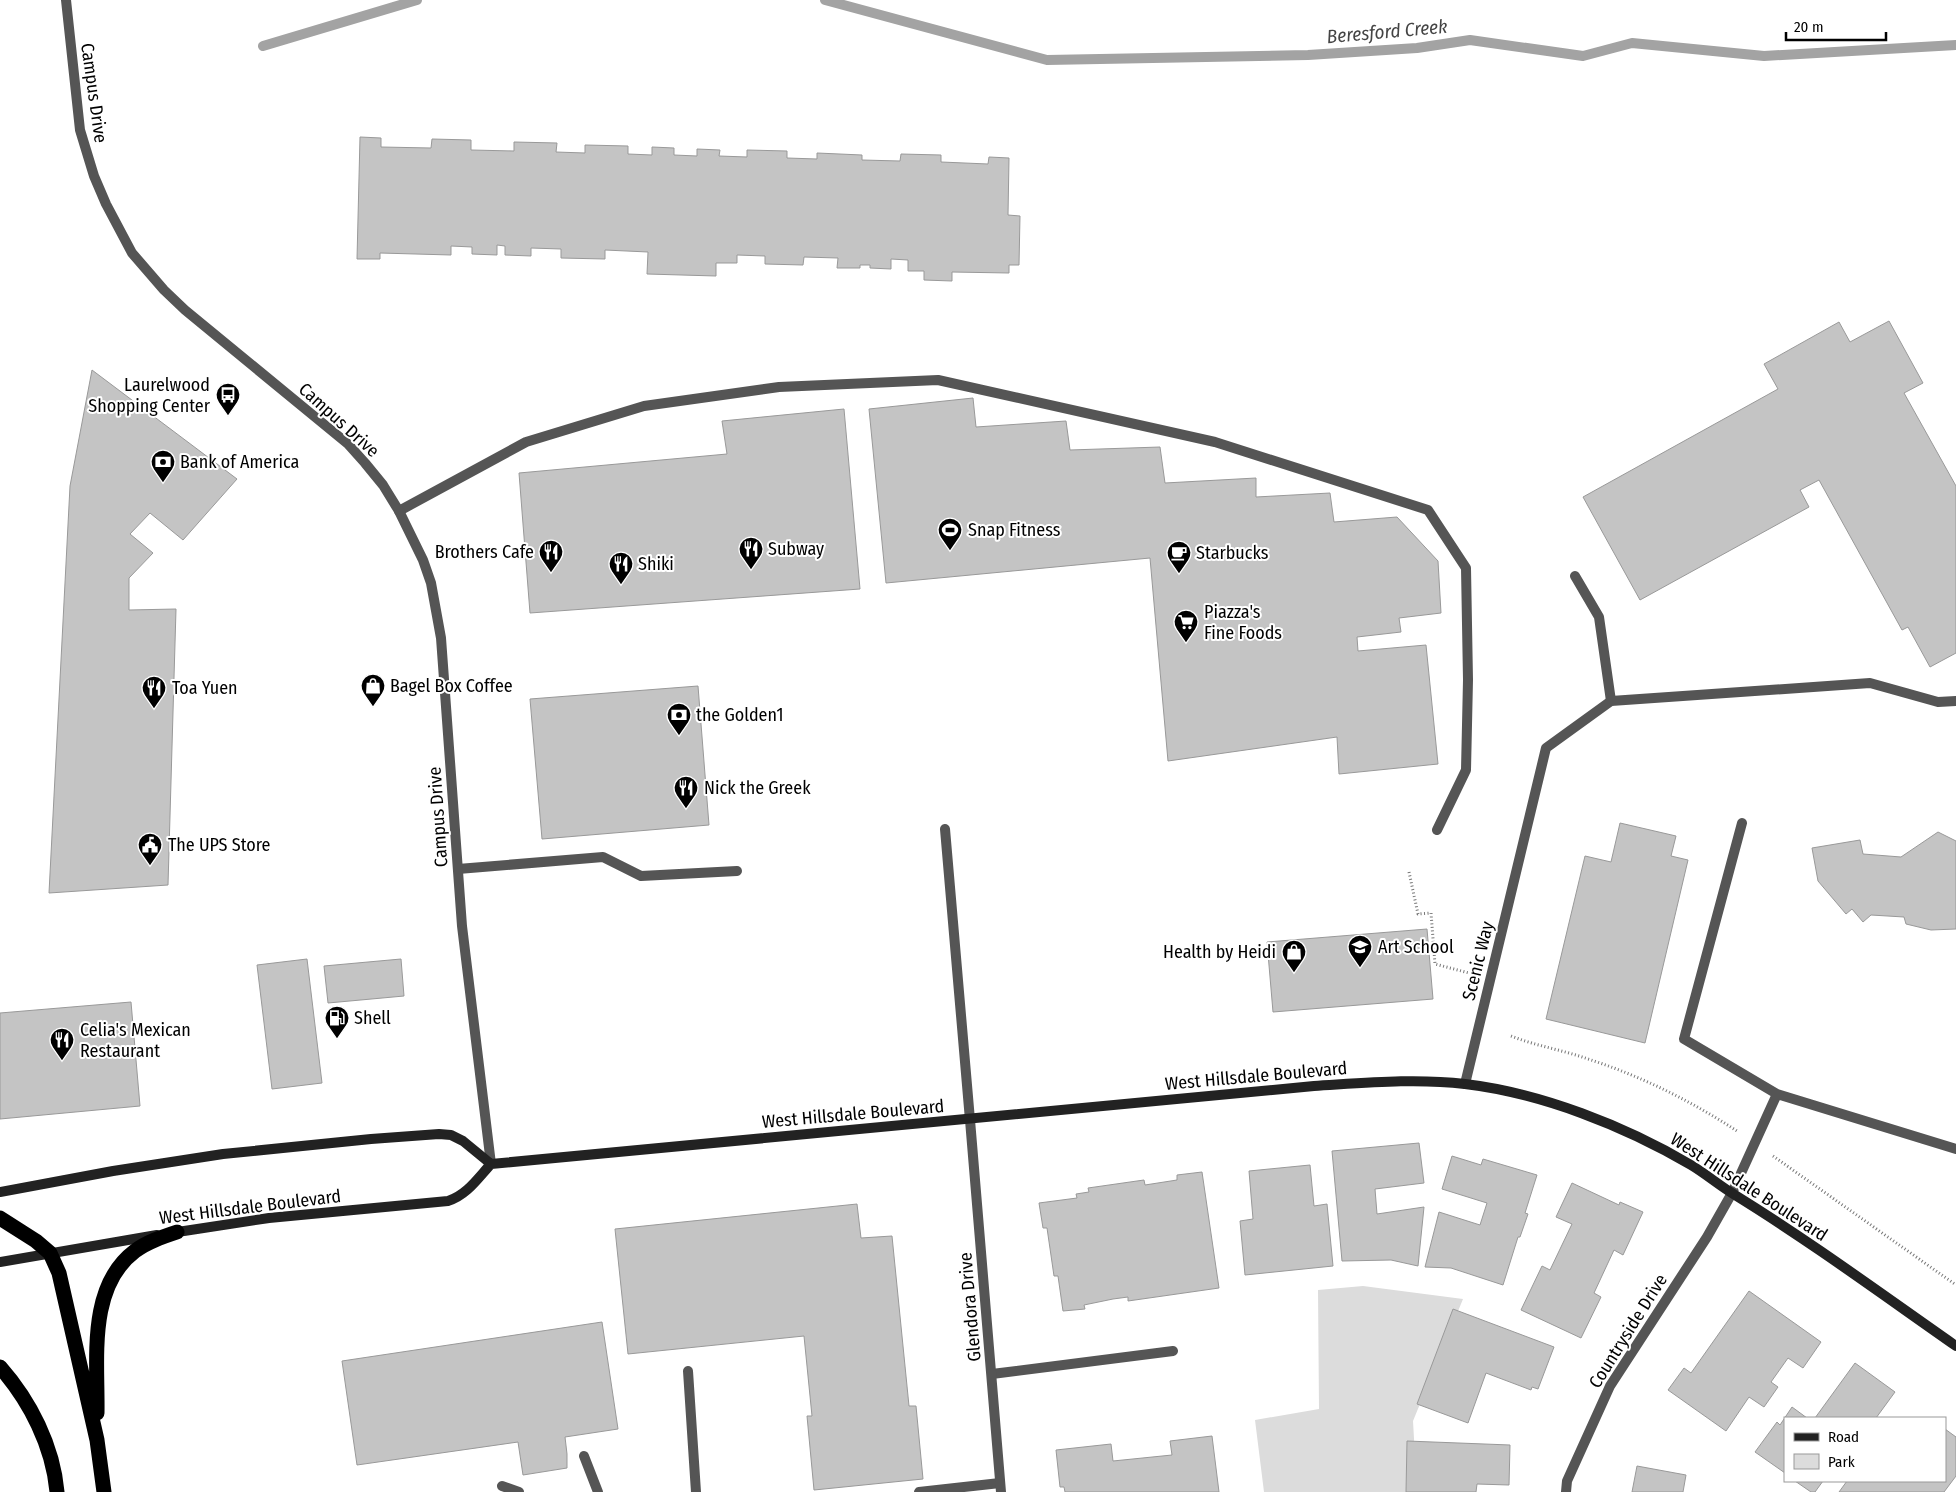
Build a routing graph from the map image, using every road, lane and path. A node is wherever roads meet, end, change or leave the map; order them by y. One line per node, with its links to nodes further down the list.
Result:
1 (66, 0): 2 (street, Campus Drive)
2 (399, 511): 8 (street); 9 (street, Campus Drive)
3 (1576, 576): 4 (street)
4 (1610, 701): 5 (street); 12 (street, Scenic Way)
5 (1956, 701)
6 (1742, 823): 14 (street)
7 (945, 829): 15 (street, Glendora Drive)
8 (1437, 830)
9 (458, 869): 10 (street); 17 (street, Campus Drive)
10 (737, 871)
11 (1409, 872): 12 (path)
12 (1490, 978): 13 (street, Scenic Way)
13 (1465, 1084): 15 (main road, West Hillsdale Boulevard); 19 (main road, West Hillsdale Boulevard)
14 (1777, 1094): 16 (street); 19 (street, Countryside Drive)
15 (970, 1120): 17 (main road, West Hillsdale Boulevard); 28 (street, Glendora Drive)
16 (1956, 1149)
17 (491, 1164): 18 (main road); 21 (main road, West Hillsdale Boulevard)
18 (0, 1192)
19 (1732, 1193): 24 (main road, West Hillsdale Boulevard); 39 (street, Countryside Drive)
20 (0, 1218): 22 (highway)
21 (177, 1232): 22 (main road, West Hillsdale Boulevard); 29 (highway)
22 (50, 1254): 23 (main road, West Hillsdale Boulevard); 29 (highway)
23 (0, 1262)
24 (1956, 1346)
25 (1172, 1351): 28 (street)
26 (0, 1367): 33 (highway)
27 (688, 1371): 37 (street)
28 (992, 1374): 32 (street, Glendora Drive)
29 (97, 1440): 34 (highway)
30 (584, 1456): 36 (street)
31 (502, 1486): 35 (street)
32 (1001, 1488): 38 (street)
33 (56, 1492)
34 (104, 1492)
35 (519, 1492)
36 (598, 1492)
37 (696, 1492)
38 (919, 1492)
39 (1566, 1492)

